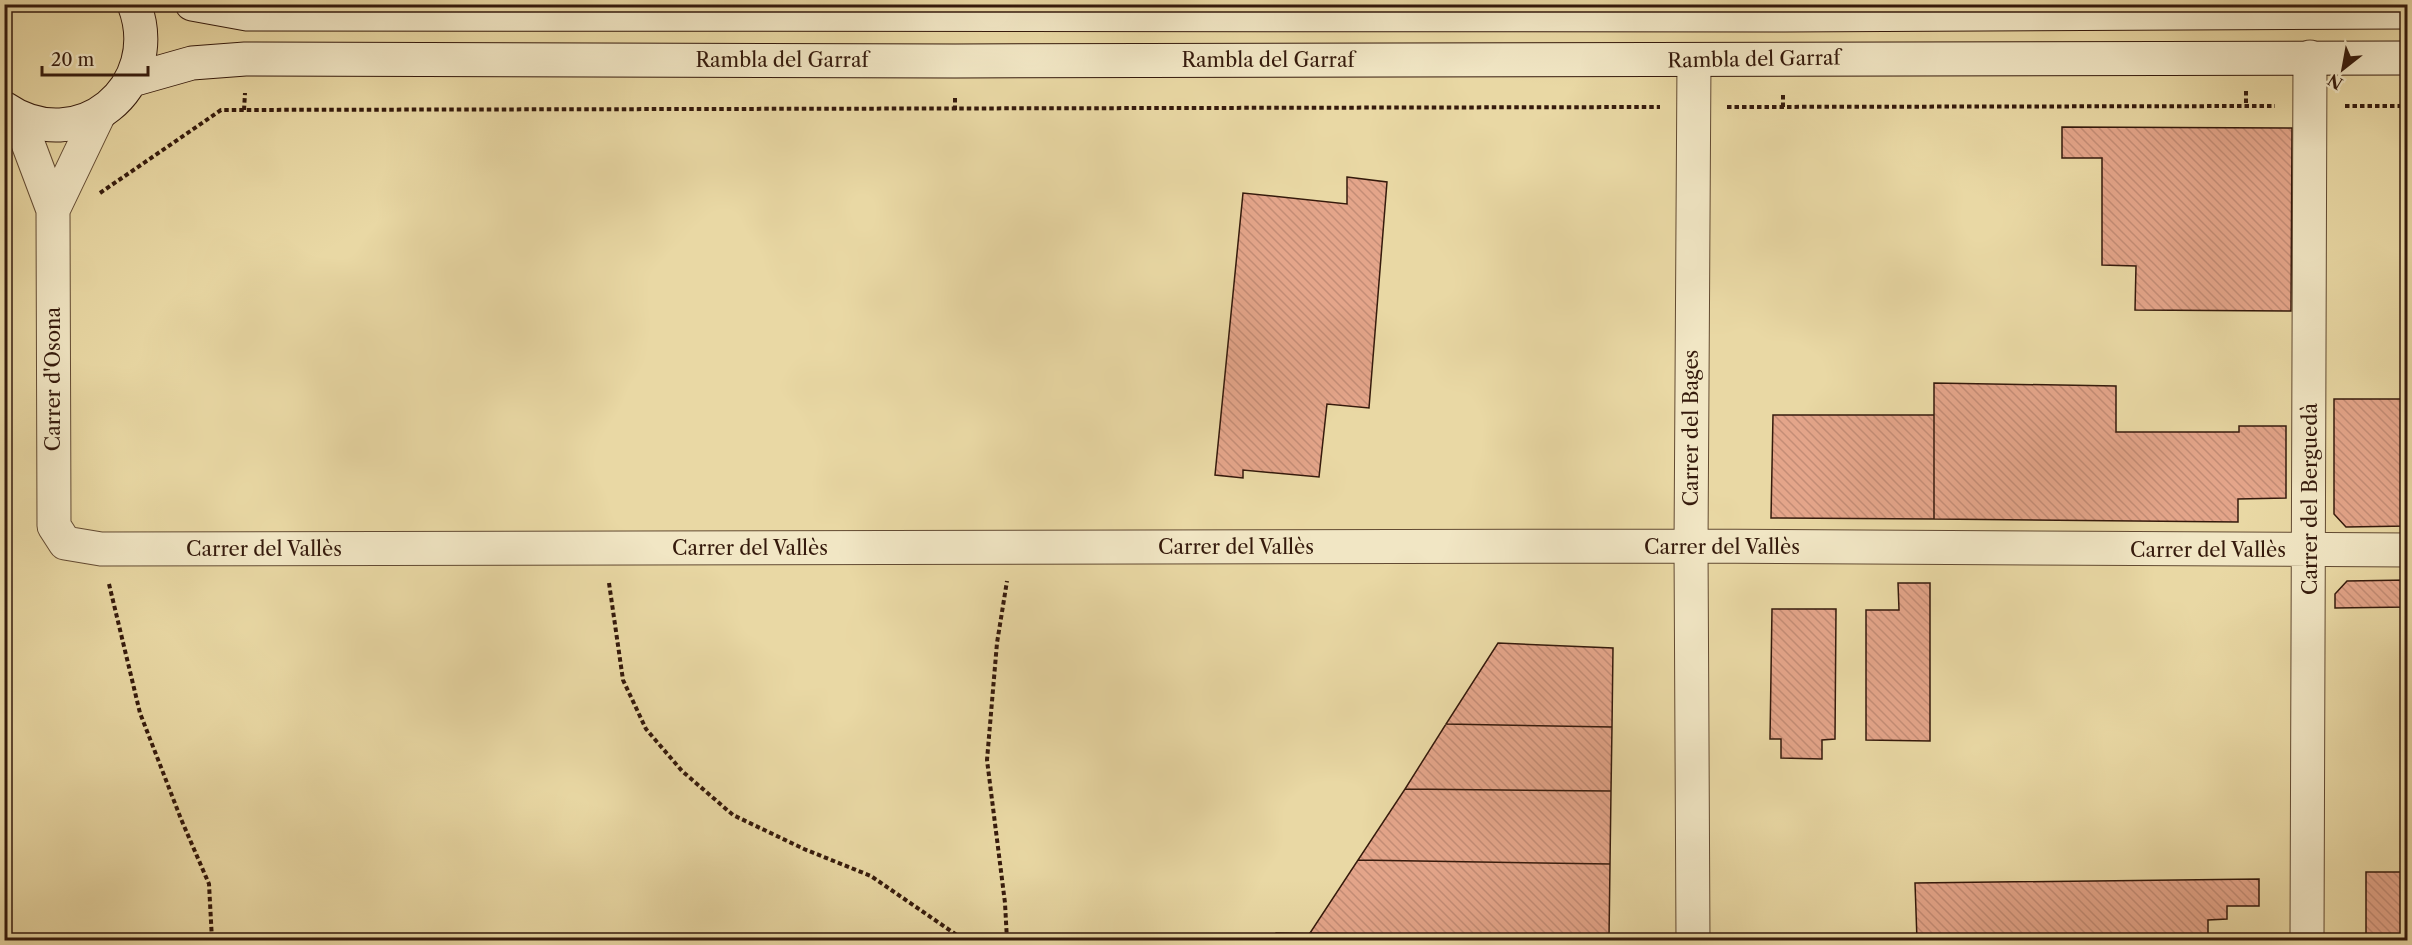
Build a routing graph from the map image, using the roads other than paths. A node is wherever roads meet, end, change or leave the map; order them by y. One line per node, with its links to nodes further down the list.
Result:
1 (134, 4): 8 (street)
2 (192, 4): 3 (street)
3 (1019, 10): 4 (street)
4 (2408, 12)
5 (2310, 57): 6 (street, Rambla del Garraf); 7 (street, Rambla del Garraf); 15 (street, Carrer del Berguedà)
6 (2408, 58)
7 (1694, 60): 8 (street, Rambla del Garraf); 13 (street, Carrer del Bages)
8 (132, 80): 10 (street)
9 (11, 112): 10 (street); 11 (street, Carrer d'Osona)
10 (99, 114): 11 (street, Carrer d'Osona)
11 (53, 210): 12 (street, Carrer d'Osona)
12 (65, 543): 13 (street, Carrer del Vallès)
13 (1690, 546): 15 (street, Carrer del Vallès); 16 (street, Carrer del Bages)
14 (2408, 550): 15 (street, Carrer del Vallès)
15 (2310, 551): 17 (street, Carrer del Berguedà)
16 (1693, 940)
17 (2307, 940)

